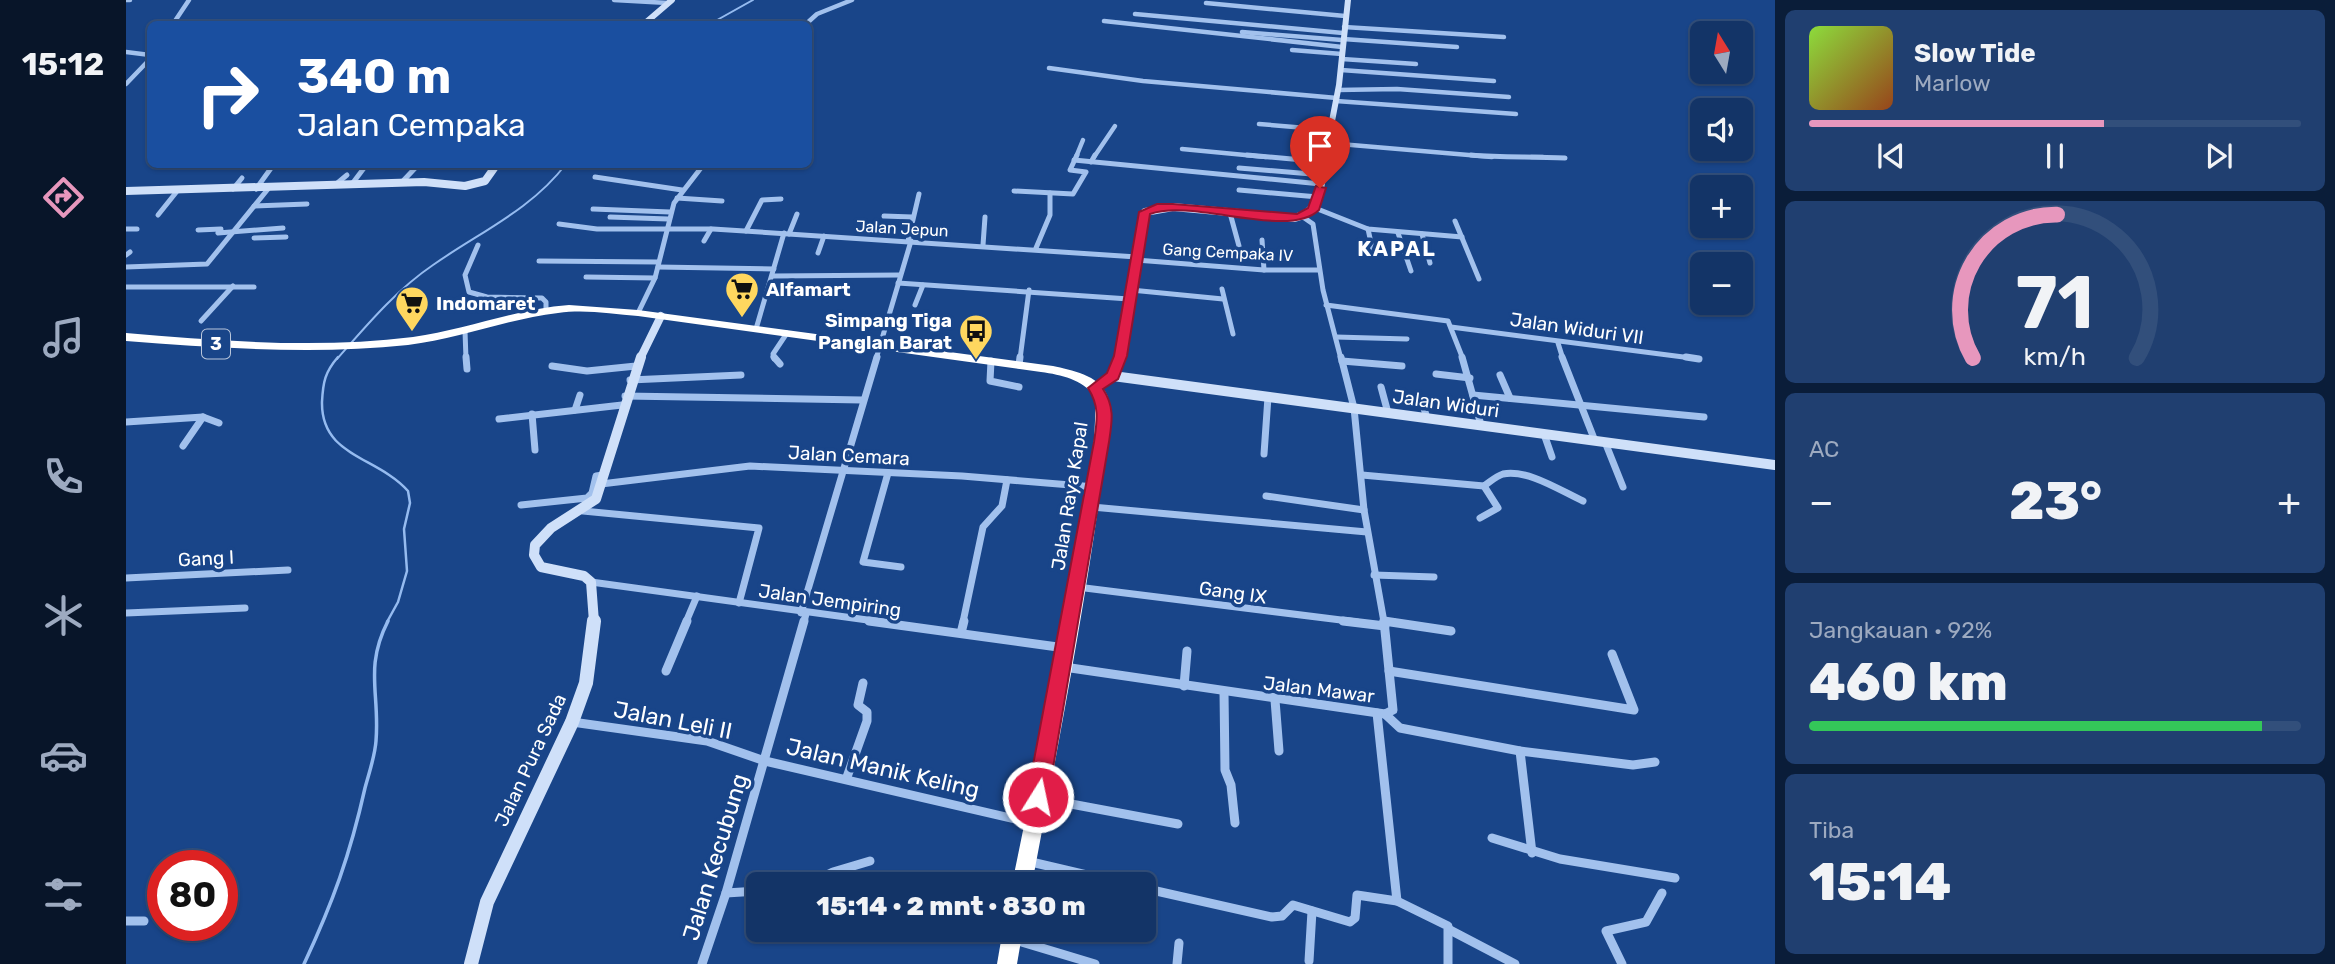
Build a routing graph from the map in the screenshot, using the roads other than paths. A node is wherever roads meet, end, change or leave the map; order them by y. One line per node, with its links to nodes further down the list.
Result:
1 (189, 0): 10 (street)
2 (852, 0): 12 (street)
3 (1348, 0): 9 (street)
4 (614, 1): 5 (street)
5 (670, 2): 11 (street)
6 (1206, 3): 9 (street)
7 (1135, 15): 16 (street)
8 (1193, 15): 16 (street)
9 (1345, 16): 16 (street)
10 (175, 21)
11 (648, 21)
12 (809, 21)
13 (1104, 21): 16 (street)
14 (1203, 29): 16 (street)
15 (1504, 37): 16 (street)
16 (1343, 41): 17 (street); 18 (street); 22 (street); 24 (street)
17 (1457, 47)
18 (1292, 50)
19 (126, 52): 20 (street)
20 (147, 56)
21 (147, 60): 26 (street)
22 (1416, 64)
23 (1049, 68): 27 (street)
24 (1341, 70): 25 (street); 27 (street)
25 (1494, 81)
26 (126, 84)
27 (1337, 96): 28 (street); 29 (street); 32 (street)
28 (1509, 97)
29 (1516, 114)
30 (1259, 124): 32 (street)
31 (1115, 126): 38 (street)
32 (1330, 130): 34 (street)
33 (1083, 140): 37 (street)
34 (1328, 144): 36 (street); 46 (street)
35 (1182, 149): 46 (street)
36 (1564, 158)
37 (1074, 160): 38 (street); 62 (street)
38 (1091, 162): 52 (street)
39 (1271, 162): 46 (street)
40 (1239, 167): 46 (street)
41 (271, 168): 55 (street)
42 (364, 168): 51 (street)
43 (415, 168): 50 (street)
44 (494, 168): 50 (street)
45 (701, 168): 58 (street)
46 (1324, 168): 52 (street)
47 (347, 175): 53 (street)
48 (595, 177): 58 (street)
49 (242, 178): 57 (street)
50 (402, 182): 51 (street)
51 (352, 184): 53 (street)
52 (1321, 184): 64 (street)
53 (335, 185): 54 (street)
54 (268, 188): 55 (street); 69 (street)
55 (256, 189): 57 (street)
56 (178, 190): 57 (street); 60 (street); 74 (street)
57 (233, 190)
58 (682, 190): 65 (street)
59 (1239, 190): 64 (street)
60 (126, 191)
61 (1014, 191): 62 (street)
62 (1050, 193): 108 (street)
63 (919, 194): 77 (street, Jalan Kecubung)
64 (1318, 197): 71 (street)
65 (677, 198): 67 (street); 75 (street)
66 (781, 199): 92 (street)
67 (722, 201)
68 (307, 205): 69 (street)
69 (254, 206): 93 (street)
70 (593, 209): 75 (street)
71 (1313, 210): 79 (street); 83 (street, Jalan Mawar); 89 (street)
72 (1230, 213): 79 (street); 106 (street); 111 (street)
73 (797, 214): 94 (street)
74 (158, 215)
75 (669, 216): 80 (street); 84 (street)
76 (884, 216): 77 (street)
77 (912, 217): 103 (street, Jalan Kecubung)
78 (985, 217): 105 (street)
79 (1303, 217): 83 (street)
80 (610, 218)
81 (1455, 221): 99 (street)
82 (559, 224): 84 (street, Jalan Jepun)
83 (1313, 224): 117 (street, Jalan Mawar)
84 (666, 227): 88 (street, Jalan Jepun); 114 (street)
85 (283, 228): 91 (street)
86 (126, 229): 87 (street)
87 (137, 229)
88 (711, 229): 92 (street, Jalan Jepun); 102 (street)
89 (1368, 229): 95 (street); 109 (street)
90 (198, 230): 93 (street)
91 (260, 230): 93 (street); 100 (street)
92 (746, 231): 94 (street, Jalan Jepun)
93 (232, 232): 115 (street)
94 (787, 233): 97 (street, Jalan Jepun); 119 (street)
95 (1398, 233): 96 (street); 118 (street)
96 (1422, 234): 99 (street); 113 (street)
97 (824, 236): 103 (street, Jalan Jepun); 110 (street)
98 (286, 237): 100 (street)
99 (1462, 237): 123 (street)
100 (254, 238): 107 (street)
101 (1262, 240): 116 (street)
102 (704, 241)
103 (909, 241): 105 (street, Jalan Jepun); 120 (street, Jalan Kecubung)
104 (478, 245): 135 (street)
105 (984, 245): 108 (street, Jalan Jepun)
106 (1239, 246)
107 (248, 247)
108 (1036, 248): 111 (street, Jalan Jepun)
109 (1373, 252)
110 (818, 253)
111 (1136, 259): 116 (street, Gang Cempaka IV); 131 (street)
112 (539, 261): 114 (street)
113 (1430, 262)
114 (658, 264): 119 (street); 122 (street)
115 (126, 267)
116 (1264, 270): 117 (street, Gang Cempaka IV)
117 (1319, 270): 134 (street, Jalan Mawar)
118 (1411, 271)
119 (773, 273): 120 (street); 140 (street)
120 (900, 275): 124 (street, Jalan Kecubung)
121 (586, 277): 122 (street)
122 (655, 278): 136 (street)
123 (1479, 279)
124 (898, 283): 125 (street); 148 (street, Jalan Kecubung)
125 (923, 285): 130 (street); 133 (street)
126 (233, 286): 127 (street); 128 (street); 138 (street)
127 (126, 287)
128 (254, 287)
129 (1222, 289): 132 (street)
130 (1029, 290): 131 (street); 153 (street)
131 (1130, 294): 132 (street); 161 (street)
132 (1223, 299): 143 (street)
133 (915, 305)
134 (1326, 305): 139 (street, Jalan Widuri VII); 145 (street, Jalan Mawar)
135 (546, 311): 136 (highway, 3); 141 (highway, 3)
136 (638, 313): 137 (highway, 3)
137 (661, 316): 140 (highway, 3); 155 (street)
138 (201, 321)
139 (1451, 327): 147 (street, Jalan Widuri VII); 162 (street)
140 (756, 329): 142 (highway, 3)
141 (465, 331): 144 (highway, 3); 157 (street)
142 (788, 333): 148 (highway, 3); 152 (street)
143 (1233, 334)
144 (126, 337)
145 (1336, 337): 146 (street); 151 (street, Jalan Mawar)
146 (1407, 339)
147 (1558, 343): 149 (street, Jalan Widuri VII); 174 (street)
148 (878, 346): 150 (highway, 3); 173 (street, Jalan Kecubung)
149 (1699, 359)
150 (991, 361): 153 (highway, 3); 164 (street)
151 (1342, 361): 156 (street); 175 (street, Jalan Mawar)
152 (779, 364)
153 (1020, 365): 166 (highway, 3)
154 (552, 366): 155 (street)
155 (636, 366): 163 (street)
156 (1402, 366)
157 (467, 369)
158 (1436, 374): 162 (street)
159 (741, 375): 163 (street)
160 (1500, 375): 170 (street)
161 (1113, 376): 166 (street); 169 (street, Jalan Widuri)
162 (1470, 378): 168 (street)
163 (630, 380): 172 (street)
164 (1019, 387)
165 (1381, 387): 177 (street)
166 (1095, 388): 199 (highway, Jalan Raya Kapal)
167 (580, 395): 176 (street)
168 (1474, 395): 170 (street); 185 (street)
169 (1268, 397): 175 (street, Jalan Widuri); 190 (street)
170 (1510, 398): 174 (street)
171 (1421, 399): 181 (street)
172 (623, 400): 173 (street); 176 (street); 196 (street)
173 (862, 400): 193 (street, Jalan Kecubung)
174 (1582, 405): 180 (street); 187 (street)
175 (1354, 408): 177 (street, Jalan Widuri); 195 (street, Jalan Mawar)
176 (575, 410): 178 (street)
177 (1388, 413): 181 (street, Jalan Widuri)
178 (532, 414): 182 (street); 189 (street)
179 (203, 417): 183 (street); 184 (street); 188 (street)
180 (1704, 417)
181 (1427, 418): 185 (street, Jalan Widuri)
182 (499, 419)
183 (126, 422)
184 (219, 423)
185 (1481, 425): 186 (street, Jalan Widuri)
186 (1544, 434): 187 (street, Jalan Widuri); 191 (street)
187 (1600, 441): 192 (street, Jalan Widuri); 200 (street)
188 (183, 446)
189 (535, 450)
190 (1264, 454)
191 (1552, 457)
192 (1775, 465)
193 (842, 472): 194 (street, Jalan Cemara); 196 (street, Jalan Cemara); 220 (street, Jalan Kecubung)
194 (888, 473): 197 (street, Jalan Cemara); 209 (street)
195 (1362, 475): 198 (street); 205 (street, Jalan Mawar)
196 (602, 480): 203 (street); 206 (street)
197 (1007, 480): 199 (street, Jalan Cemara); 223 (street)
198 (1484, 486): 202 (street); 207 (street)
199 (1095, 487): 204 (highway, Jalan Raya Kapal)
200 (1623, 487)
201 (1266, 496): 205 (street)
202 (1583, 501)
203 (521, 505)
204 (1092, 507): 208 (street); 215 (highway, Jalan Raya Kapal)
205 (1364, 510): 208 (street, Jalan Mawar)
206 (583, 511): 214 (street); 217 (street)
207 (1480, 518)
208 (1367, 532): 211 (street, Jalan Mawar)
209 (901, 567)
210 (288, 570): 213 (street, Gang I)
211 (1374, 575): 212 (street); 221 (street, Jalan Mawar)
212 (1434, 577)
213 (126, 578)
214 (591, 582): 216 (street, Jalan Jempiring); 235 (street, Jalan Pura Sada)
215 (1077, 587): 221 (street, Gang IX); 224 (highway, Jalan Raya Kapal)
216 (697, 596): 217 (street, Jalan Jempiring); 228 (street)
217 (739, 603): 220 (street, Jalan Jempiring)
218 (245, 608): 219 (street)
219 (126, 613)
220 (803, 614): 223 (street, Jalan Jempiring); 238 (street, Jalan Kecubung)
221 (1384, 623): 222 (street, Gang IX); 229 (street, Jalan Mawar)
222 (1451, 631)
223 (961, 633): 224 (street, Jalan Jempiring)
224 (1065, 648): 227 (highway, Jalan Raya Kapal)
225 (1187, 651): 231 (street)
226 (1612, 654): 229 (street)
227 (1062, 667): 231 (street, Jalan Mawar); 241 (highway, Jalan Raya Kapal)
228 (666, 671)
229 (1389, 671): 234 (street, Jalan Mawar)
230 (863, 683): 240 (street)
231 (1184, 686): 232 (street, Jalan Mawar)
232 (1224, 692): 233 (street, Jalan Mawar); 243 (street)
233 (1275, 700): 234 (street, Jalan Mawar); 236 (street)
234 (1381, 713): 237 (street); 257 (street)
235 (572, 722): 238 (street, Jalan Leli II); 266 (street, Jalan Pura Sada)
236 (1279, 751)
237 (1520, 751): 239 (street); 246 (street)
238 (765, 761): 240 (street, Jalan Manik Keling); 255 (street, Jalan Kecubung)
239 (1655, 761)
240 (846, 778): 242 (street, Jalan Manik Keling)
241 (1038, 797): 242 (highway, Jalan Raya Kapal); 244 (street)
242 (1033, 823): 248 (highway, Jalan Raya Kapal)
243 (1235, 823)
244 (1178, 824)
245 (1492, 838): 246 (street)
246 (1532, 853): 252 (street)
247 (870, 861): 249 (street)
248 (1026, 861): 250 (highway, Jalan Raya Kapal); 251 (street)
249 (833, 872)
250 (1024, 872)
251 (1073, 872)
252 (1675, 878)
253 (1156, 891): 258 (street)
254 (746, 892): 255 (street)
255 (726, 893): 267 (street, Jalan Kecubung)
256 (1662, 893): 273 (street)
257 (1397, 901): 258 (street); 261 (street)
258 (1311, 911): 265 (street)
259 (144, 920): 260 (street)
260 (126, 921)
261 (1447, 926): 271 (street); 272 (street)
262 (1011, 942): 268 (highway)
263 (1034, 942): 269 (street)
264 (1179, 943): 270 (street)
265 (1309, 961)
266 (471, 964)
267 (702, 964)
268 (1007, 964)
269 (1095, 964)
270 (1177, 964)
271 (1448, 964)
272 (1515, 964)
273 (1622, 964)

